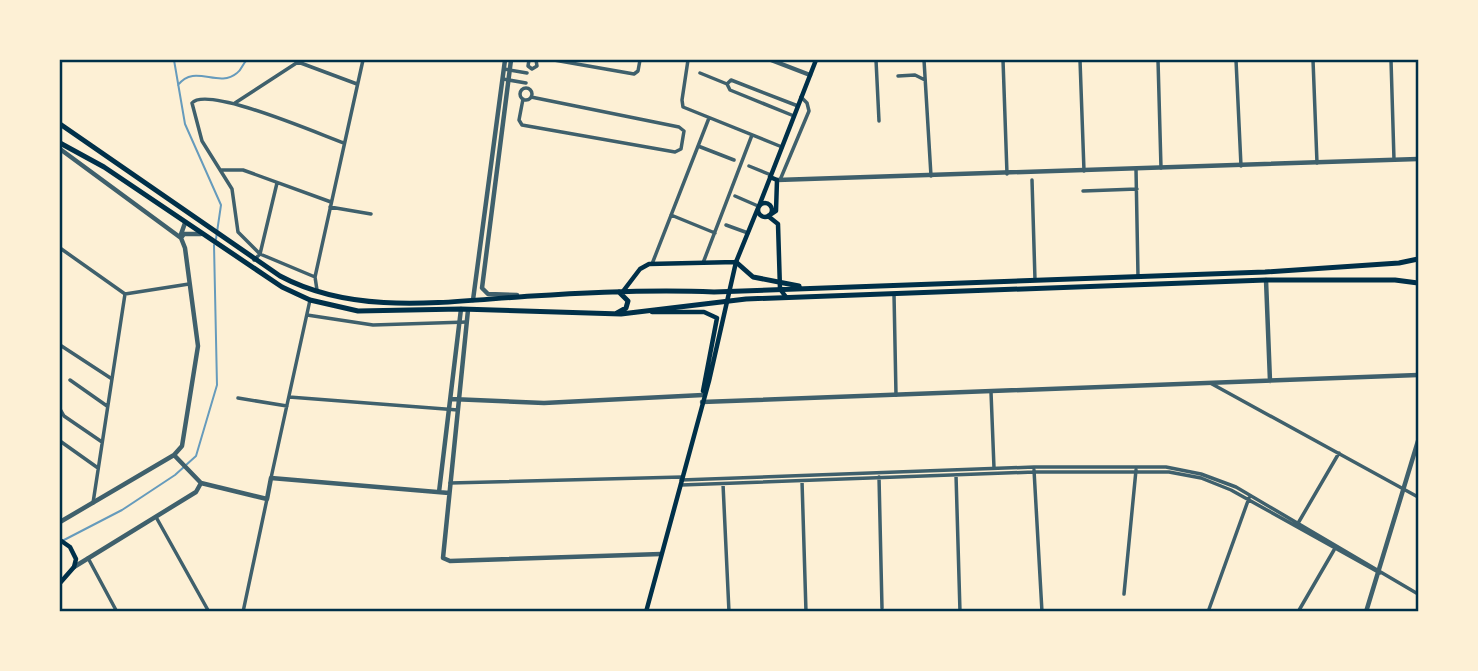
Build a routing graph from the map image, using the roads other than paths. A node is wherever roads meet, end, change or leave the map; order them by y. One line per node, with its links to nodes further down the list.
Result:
1 (363, 60): 27 (street)
2 (505, 60): 19 (street)
3 (512, 60): 19 (street)
4 (529, 60): 20 (street)
5 (536, 60): 20 (street)
6 (554, 60): 7 (street)
7 (640, 60)
8 (688, 60): 35 (street)
9 (771, 60): 22 (street)
10 (816, 60): 22 (main road)
11 (876, 60): 36 (street)
12 (924, 60): 25 (street)
13 (1003, 60): 54 (street)
14 (1080, 60): 53 (street)
15 (1158, 60): 50 (street)
16 (1236, 60): 49 (street)
17 (1313, 60): 47 (street)
18 (1391, 60): 46 (street)
19 (507, 70): 20 (street); 24 (street)
20 (529, 71): 28 (street)
21 (700, 73): 26 (street)
22 (810, 75): 30 (main road)
23 (898, 76): 25 (street)
24 (506, 79): 28 (street); 97 (street); 100 (street)
25 (925, 80): 56 (street)
26 (727, 84): 33 (street); 34 (street)
27 (357, 85): 32 (street); 40 (street)
28 (525, 85): 29 (street); 31 (street)
29 (531, 97): 31 (street); 31 (street)
30 (801, 97): 33 (main road); 57 (street)
31 (523, 99)
32 (235, 103): 40 (street); 52 (street)
33 (798, 106): 34 (main road)
34 (794, 116): 42 (main road)
35 (709, 118): 38 (street); 41 (street)
36 (879, 121)
37 (60, 124): 78 (main road)
38 (752, 135): 42 (street); 72 (street)
39 (60, 142): 70 (main road)
40 (344, 143): 63 (street)
41 (698, 146): 45 (street); 66 (street)
42 (782, 147): 55 (main road)
43 (60, 149): 75 (street)
44 (1419, 159): 46 (street)
45 (734, 160)
46 (1394, 160): 47 (street)
47 (1317, 163): 49 (street)
48 (749, 166): 55 (street)
49 (1241, 166): 50 (street)
50 (1161, 168): 51 (street)
51 (1136, 169): 53 (street); 60 (street)
52 (221, 170): 59 (street); 77 (street)
53 (1084, 171): 54 (street)
54 (1007, 174): 56 (street)
55 (771, 176): 57 (main road); 64 (main road)
56 (931, 176): 57 (street)
57 (779, 180): 68 (main road)
58 (1031, 180): 85 (street)
59 (277, 183): 63 (street); 77 (street)
60 (1137, 189): 61 (street); 83 (street)
61 (1083, 191)
62 (735, 196): 64 (street)
63 (331, 204): 65 (street); 84 (street)
64 (759, 207): 67 (main road); 68 (main road); 69 (main road)
65 (371, 214)
66 (671, 215): 72 (street); 82 (street)
67 (760, 216): 68 (main road); 69 (main road)
68 (769, 216): 89 (main road)
69 (754, 219): 73 (main road)
70 (185, 223): 74 (main road); 75 (street)
71 (726, 225): 73 (street)
72 (715, 233): 81 (street)
73 (748, 233): 80 (main road)
74 (201, 234): 75 (street); 99 (main road)
75 (181, 238): 88 (street)
76 (60, 248): 96 (street)
77 (260, 254): 78 (street); 84 (street)
78 (254, 260): 94 (main road)
79 (1419, 260): 83 (main road)
80 (736, 262): 81 (main road); 89 (main road); 92 (main road)
81 (703, 263): 82 (main road)
82 (652, 264): 90 (main road)
83 (1138, 276): 85 (main road)
84 (315, 277): 94 (street)
85 (1035, 280): 89 (main road)
86 (1266, 280): 87 (main road); 95 (main road); 112 (street)
87 (1419, 282)
88 (191, 284): 96 (street); 130 (street)
89 (780, 286): 92 (main road); 98 (main road)
90 (624, 290): 91 (main road); 93 (main road)
91 (612, 291): 97 (main road); 104 (main road)
92 (730, 291): 93 (main road); 101 (main road)
93 (713, 292): 101 (main road)
94 (318, 293): 100 (main road)
95 (894, 293): 98 (main road); 115 (street)
96 (125, 294): 110 (street)
97 (533, 296): 100 (main road)
98 (786, 298): 101 (main road)
99 (310, 300): 102 (main road); 105 (street)
100 (473, 300)
101 (728, 300): 103 (main road); 118 (main road)
102 (465, 309): 104 (main road); 106 (street); 107 (street)
103 (639, 313): 104 (main road); 118 (main road)
104 (609, 314)
105 (307, 315): 107 (street); 116 (street)
106 (467, 322): 107 (street); 120 (street)
107 (460, 323): 119 (street)
108 (60, 345): 110 (street)
109 (1419, 376): 112 (street)
110 (112, 379): 121 (street)
111 (70, 380): 121 (street)
112 (1270, 381): 113 (street)
113 (1210, 383): 114 (street); 129 (street)
114 (991, 391): 115 (street); 134 (street)
115 (896, 395): 118 (street)
116 (289, 397): 122 (street); 124 (street)
117 (238, 398): 122 (street)
118 (702, 398): 120 (street); 139 (main road)
119 (451, 399): 120 (street); 124 (street)
120 (459, 400): 125 (street)
121 (107, 406): 128 (street)
122 (287, 406): 137 (street)
123 (60, 409): 128 (street)
124 (450, 410): 125 (street); 144 (street)
125 (458, 410): 142 (street)
126 (60, 441): 132 (street)
127 (1419, 441): 143 (street)
128 (102, 442): 132 (street)
129 (1339, 453): 143 (street); 152 (street)
130 (174, 455): 141 (street); 149 (street)
131 (1136, 467): 133 (street); 146 (street); 161 (street)
132 (98, 468): 149 (street)
133 (1034, 469): 134 (street); 171 (street)
134 (994, 471): 135 (street)
135 (956, 472): 136 (street); 170 (street)
136 (879, 475): 138 (street); 163 (street)
137 (271, 478): 144 (street); 148 (street)
138 (802, 478): 140 (street); 169 (street)
139 (680, 481): 140 (street); 142 (street); 155 (main road)
140 (722, 481): 168 (street)
141 (201, 483): 148 (street); 150 (street)
142 (450, 483): 145 (street)
143 (1402, 488): 147 (street); 159 (street)
144 (439, 492): 145 (street)
145 (449, 493): 155 (street)
146 (1250, 497): 152 (street); 172 (street)
147 (1419, 497)
148 (267, 499): 166 (street)
149 (93, 503): 151 (street)
150 (156, 517): 157 (street); 165 (street)
151 (60, 522)
152 (1297, 525): 154 (street)
153 (60, 540): 156 (main road)
154 (1336, 548): 159 (street); 173 (street)
155 (661, 554): 167 (main road)
156 (76, 558): 157 (street); 158 (main road)
157 (88, 558): 158 (street); 164 (street)
158 (74, 567): 160 (main road)
159 (1380, 572): 162 (street); 174 (street)
160 (60, 583)
161 (1124, 594)
162 (1419, 594)
163 (882, 608)
164 (117, 611)
165 (209, 611)
166 (243, 611)
167 (646, 611)
168 (729, 611)
169 (806, 611)
170 (960, 611)
171 (1042, 611)
172 (1208, 611)
173 (1298, 611)
174 (1366, 611)

